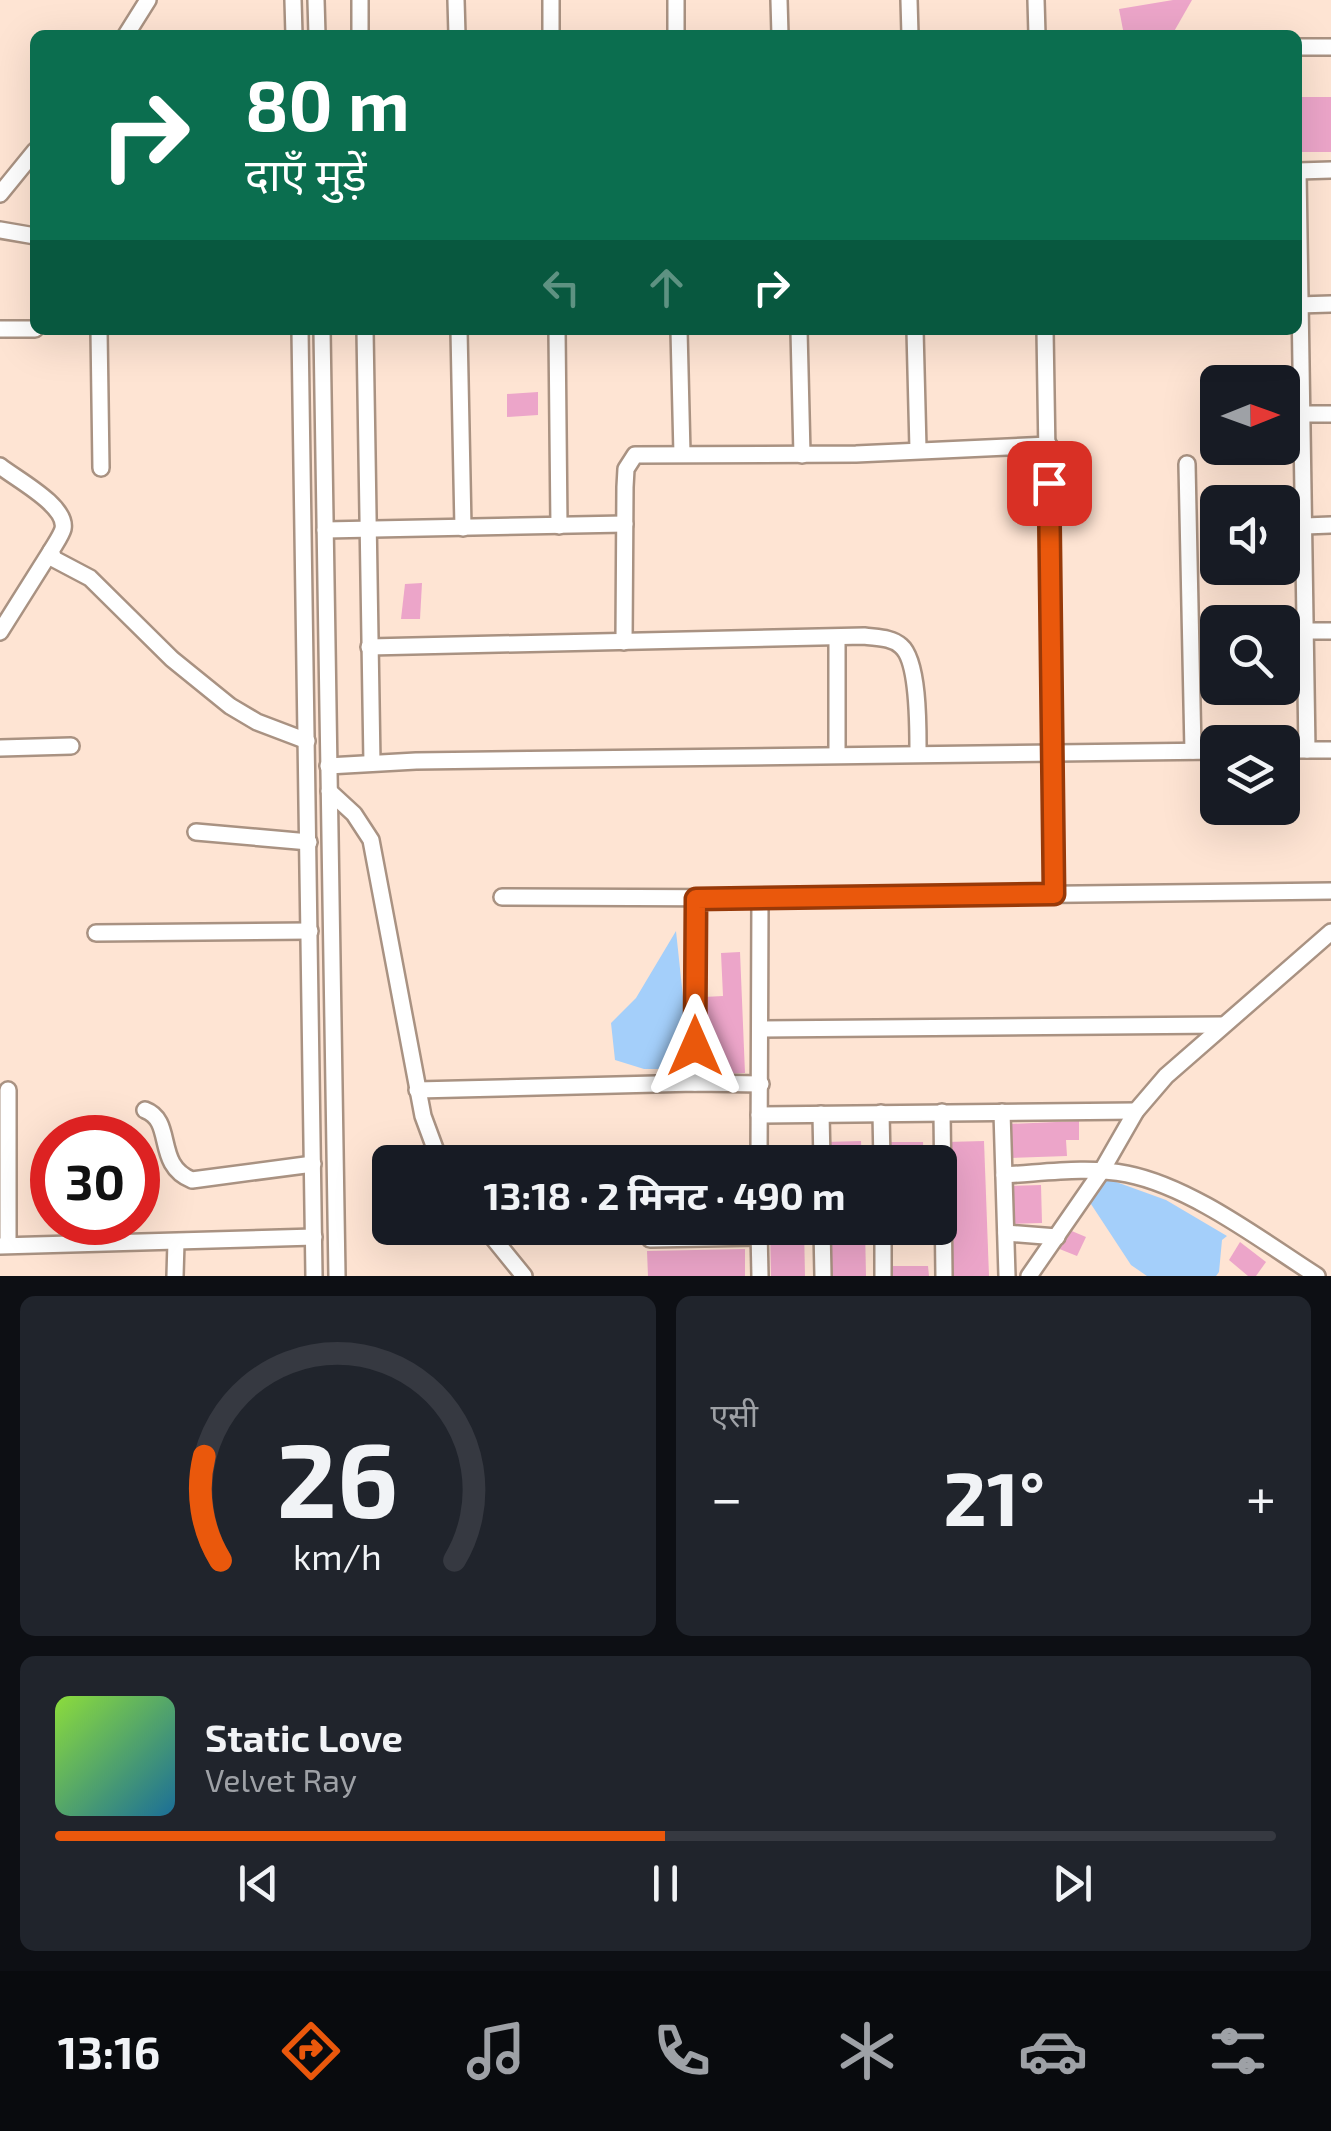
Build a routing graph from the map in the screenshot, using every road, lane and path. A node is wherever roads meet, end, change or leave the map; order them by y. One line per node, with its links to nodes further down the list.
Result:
1 (293, 0): 12 (street)
2 (316, 0): 13 (street)
3 (360, 0): 14 (street)
4 (456, 0): 15 (street)
5 (550, 0): 16 (street)
6 (676, 0): 17 (street)
7 (780, 0): 18 (street)
8 (909, 0): 19 (street)
9 (1036, 0): 20 (street)
10 (146, 2): 11 (street)
11 (129, 30)
12 (294, 30)
13 (317, 30)
14 (360, 30)
15 (457, 30)
16 (551, 30)
17 (676, 30)
18 (780, 30)
19 (910, 30)
20 (1037, 30)
21 (1302, 47): 22 (street)
22 (1331, 47)
23 (30, 157): 26 (street)
24 (1331, 170): 25 (street)
25 (1302, 171)
26 (0, 194)
27 (0, 230): 28 (street)
28 (30, 235)
29 (1302, 304): 30 (street)
30 (1331, 304)
31 (0, 329): 32 (street)
32 (30, 330)
33 (99, 335): 52 (street)
34 (300, 335): 67 (street)
35 (322, 335): 58 (street)
36 (364, 335): 59 (street)
37 (459, 335): 57 (street)
38 (556, 335): 55 (street)
39 (679, 335): 48 (street)
40 (799, 335): 49 (street)
41 (915, 335): 47 (street)
42 (1044, 335): 46 (street)
43 (1299, 335): 44 (street)
44 (1301, 414): 45 (street); 56 (street)
45 (1331, 414)
46 (1049, 445): 47 (street); 76 (street)
47 (918, 450): 49 (street)
48 (682, 454): 49 (street); 53 (street)
49 (802, 456)
50 (1186, 464): 73 (street)
51 (0, 466): 60 (street)
52 (101, 468)
53 (624, 524): 55 (street); 65 (street)
54 (1331, 525): 56 (street)
55 (559, 526): 57 (street)
56 (1305, 526): 61 (street)
57 (463, 528): 59 (street)
58 (324, 530): 59 (street); 79 (street)
59 (368, 530): 66 (street)
60 (52, 551): 63 (street); 67 (street)
61 (1306, 631): 62 (street); 71 (street)
62 (1331, 631)
63 (0, 632)
64 (837, 638): 65 (street); 75 (street); 77 (street)
65 (624, 642): 66 (street)
66 (369, 647): 78 (street)
67 (307, 741): 82 (street)
68 (71, 746): 69 (street)
69 (0, 748)
70 (1300, 750): 71 (street)
71 (1307, 750): 72 (street)
72 (1331, 750)
73 (1193, 751): 74 (street); 76 (street)
74 (1200, 751)
75 (918, 753): 76 (street); 77 (street)
76 (1052, 753): 84 (street)
77 (837, 755): 78 (street)
78 (372, 763): 79 (street)
79 (328, 766): 80 (street)
80 (328, 791): 96 (street); 122 (street)
81 (196, 832): 82 (street)
82 (309, 842): 88 (street)
83 (1331, 891): 84 (street)
84 (1054, 894): 86 (street)
85 (502, 897): 87 (street)
86 (760, 898): 87 (street); 92 (street)
87 (696, 899): 93 (street)
88 (310, 931): 89 (street); 108 (street)
89 (96, 932)
90 (1331, 932): 91 (street)
91 (1223, 1025): 92 (street); 98 (street)
92 (760, 1029): 94 (street)
93 (695, 1082): 94 (street); 96 (street)
94 (760, 1084): 103 (street)
95 (8, 1090): 119 (street)
96 (417, 1090): 104 (street)
97 (145, 1110): 108 (street)
98 (1136, 1111): 100 (street); 109 (street)
99 (942, 1112): 100 (street); 102 (street); 127 (street)
100 (1002, 1112): 110 (street)
101 (822, 1114): 102 (street); 103 (street); 106 (street)
102 (881, 1114): 107 (street)
103 (759, 1116): 105 (street)
104 (435, 1145)
105 (759, 1145)
106 (822, 1145)
107 (882, 1145)
108 (313, 1164): 113 (street)
109 (1102, 1172): 110 (street); 112 (street); 130 (street)
110 (1004, 1174): 111 (street)
111 (1006, 1234): 112 (street); 128 (street)
112 (1057, 1237): 129 (street)
113 (314, 1238): 114 (street); 121 (street)
114 (176, 1242): 119 (street); 120 (street)
115 (499, 1245): 123 (street)
116 (759, 1245): 124 (street)
117 (822, 1245): 125 (street)
118 (883, 1245): 126 (street)
119 (4, 1246)
120 (175, 1276)
121 (314, 1276)
122 (336, 1276)
123 (524, 1276)
124 (760, 1276)
125 (823, 1276)
126 (884, 1276)
127 (944, 1276)
128 (1006, 1276)
129 (1029, 1276)
130 (1317, 1276)

